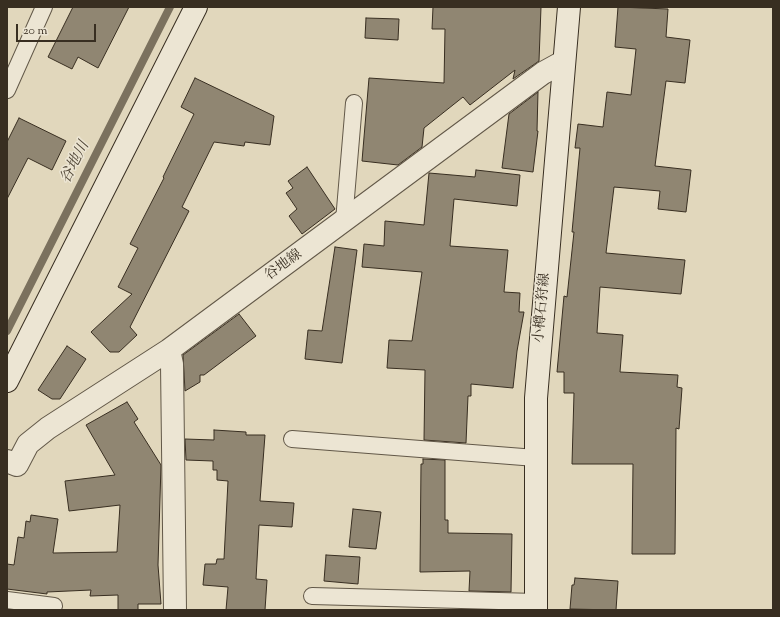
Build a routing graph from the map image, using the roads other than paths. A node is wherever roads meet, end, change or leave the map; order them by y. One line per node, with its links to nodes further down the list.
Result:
1 (44, 7): 5 (lane)
2 (196, 7): 9 (street)
3 (568, 7): 4 (street, 小樽石狩線)
4 (563, 62): 7 (street, 谷地線); 11 (street, 小樽石狩線)
5 (7, 90)
6 (354, 103): 7 (lane)
7 (344, 221): 8 (street, 谷地線)
8 (169, 350): 12 (street, 谷地線); 17 (street)
9 (7, 381)
10 (292, 439): 11 (lane)
11 (536, 458): 16 (street, 小樽石狩線)
12 (7, 461)
13 (312, 596): 16 (lane)
14 (7, 600): 15 (lane)
15 (54, 606)
16 (536, 606)
17 (175, 610)

